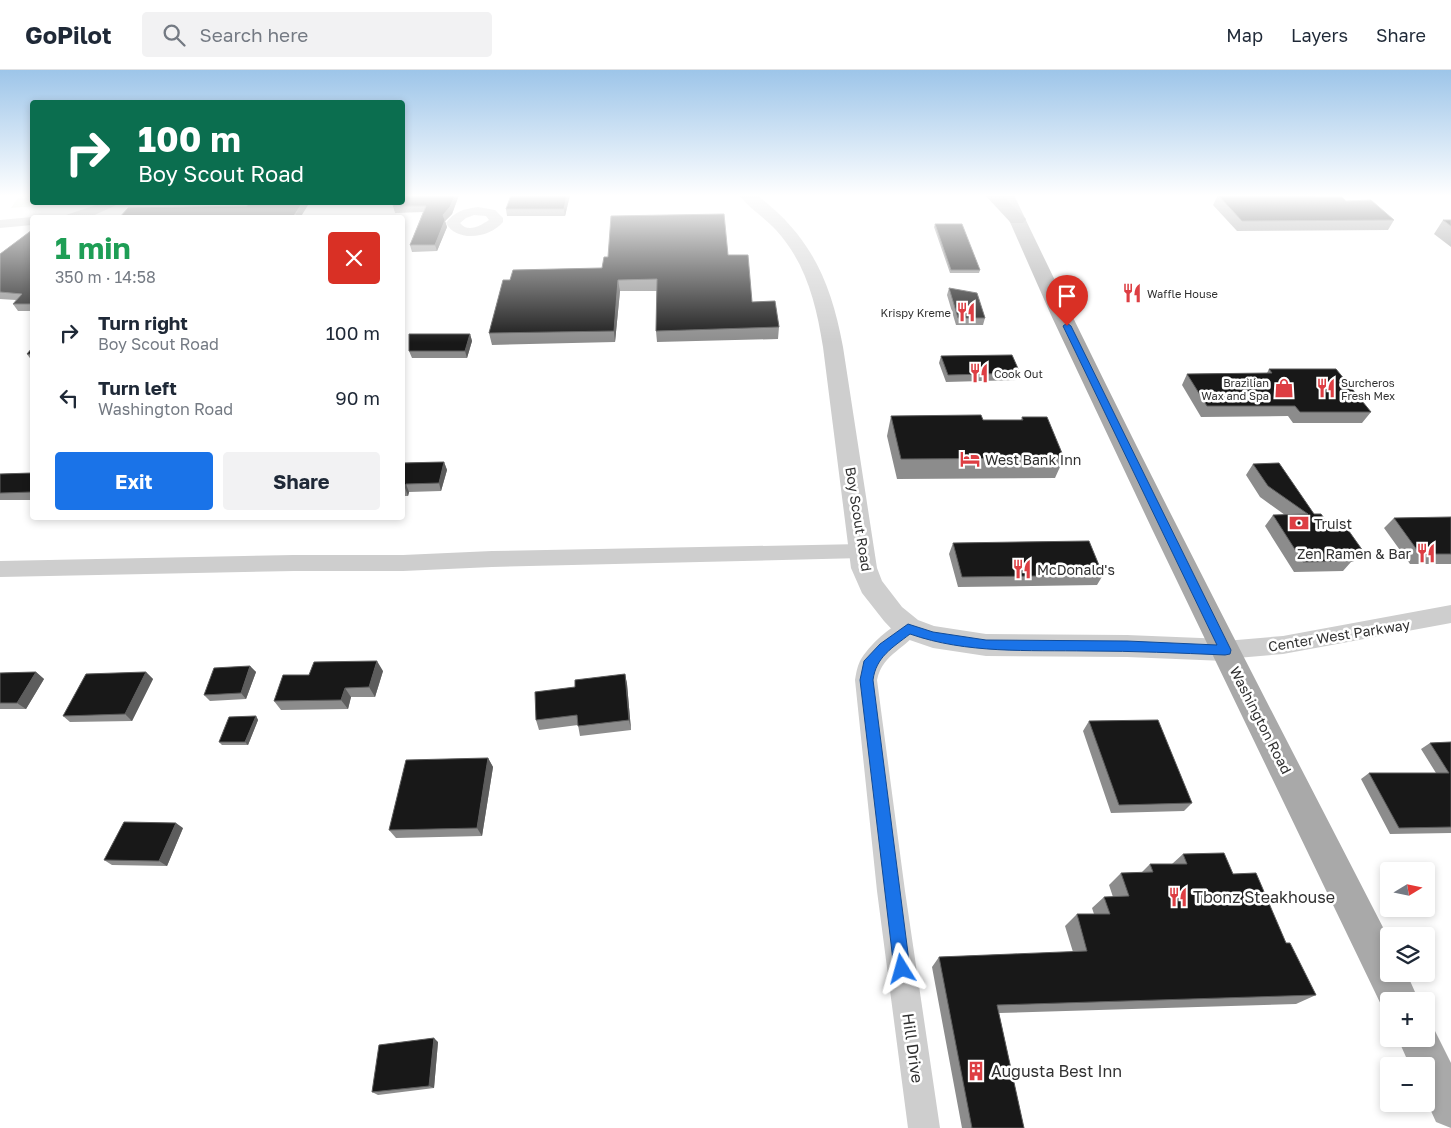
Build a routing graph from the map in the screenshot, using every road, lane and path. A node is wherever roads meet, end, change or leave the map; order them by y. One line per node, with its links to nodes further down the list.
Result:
1 (797, 244): 3 (street, Boy Scout Road)
2 (1029, 244): 7 (main road, Washington Road)
3 (862, 551): 4 (street); 6 (street, Boy Scout Road)
4 (0, 570)
5 (1451, 614): 7 (street, Center West Parkway)
6 (908, 628): 7 (street, Boy Scout Road); 11 (street, Hill Drive)
7 (1225, 650): 8 (main road, Washington Road)
8 (1396, 992)
9 (1422, 1047): 10 (main road)
10 (1451, 1107)
11 (924, 1128)

